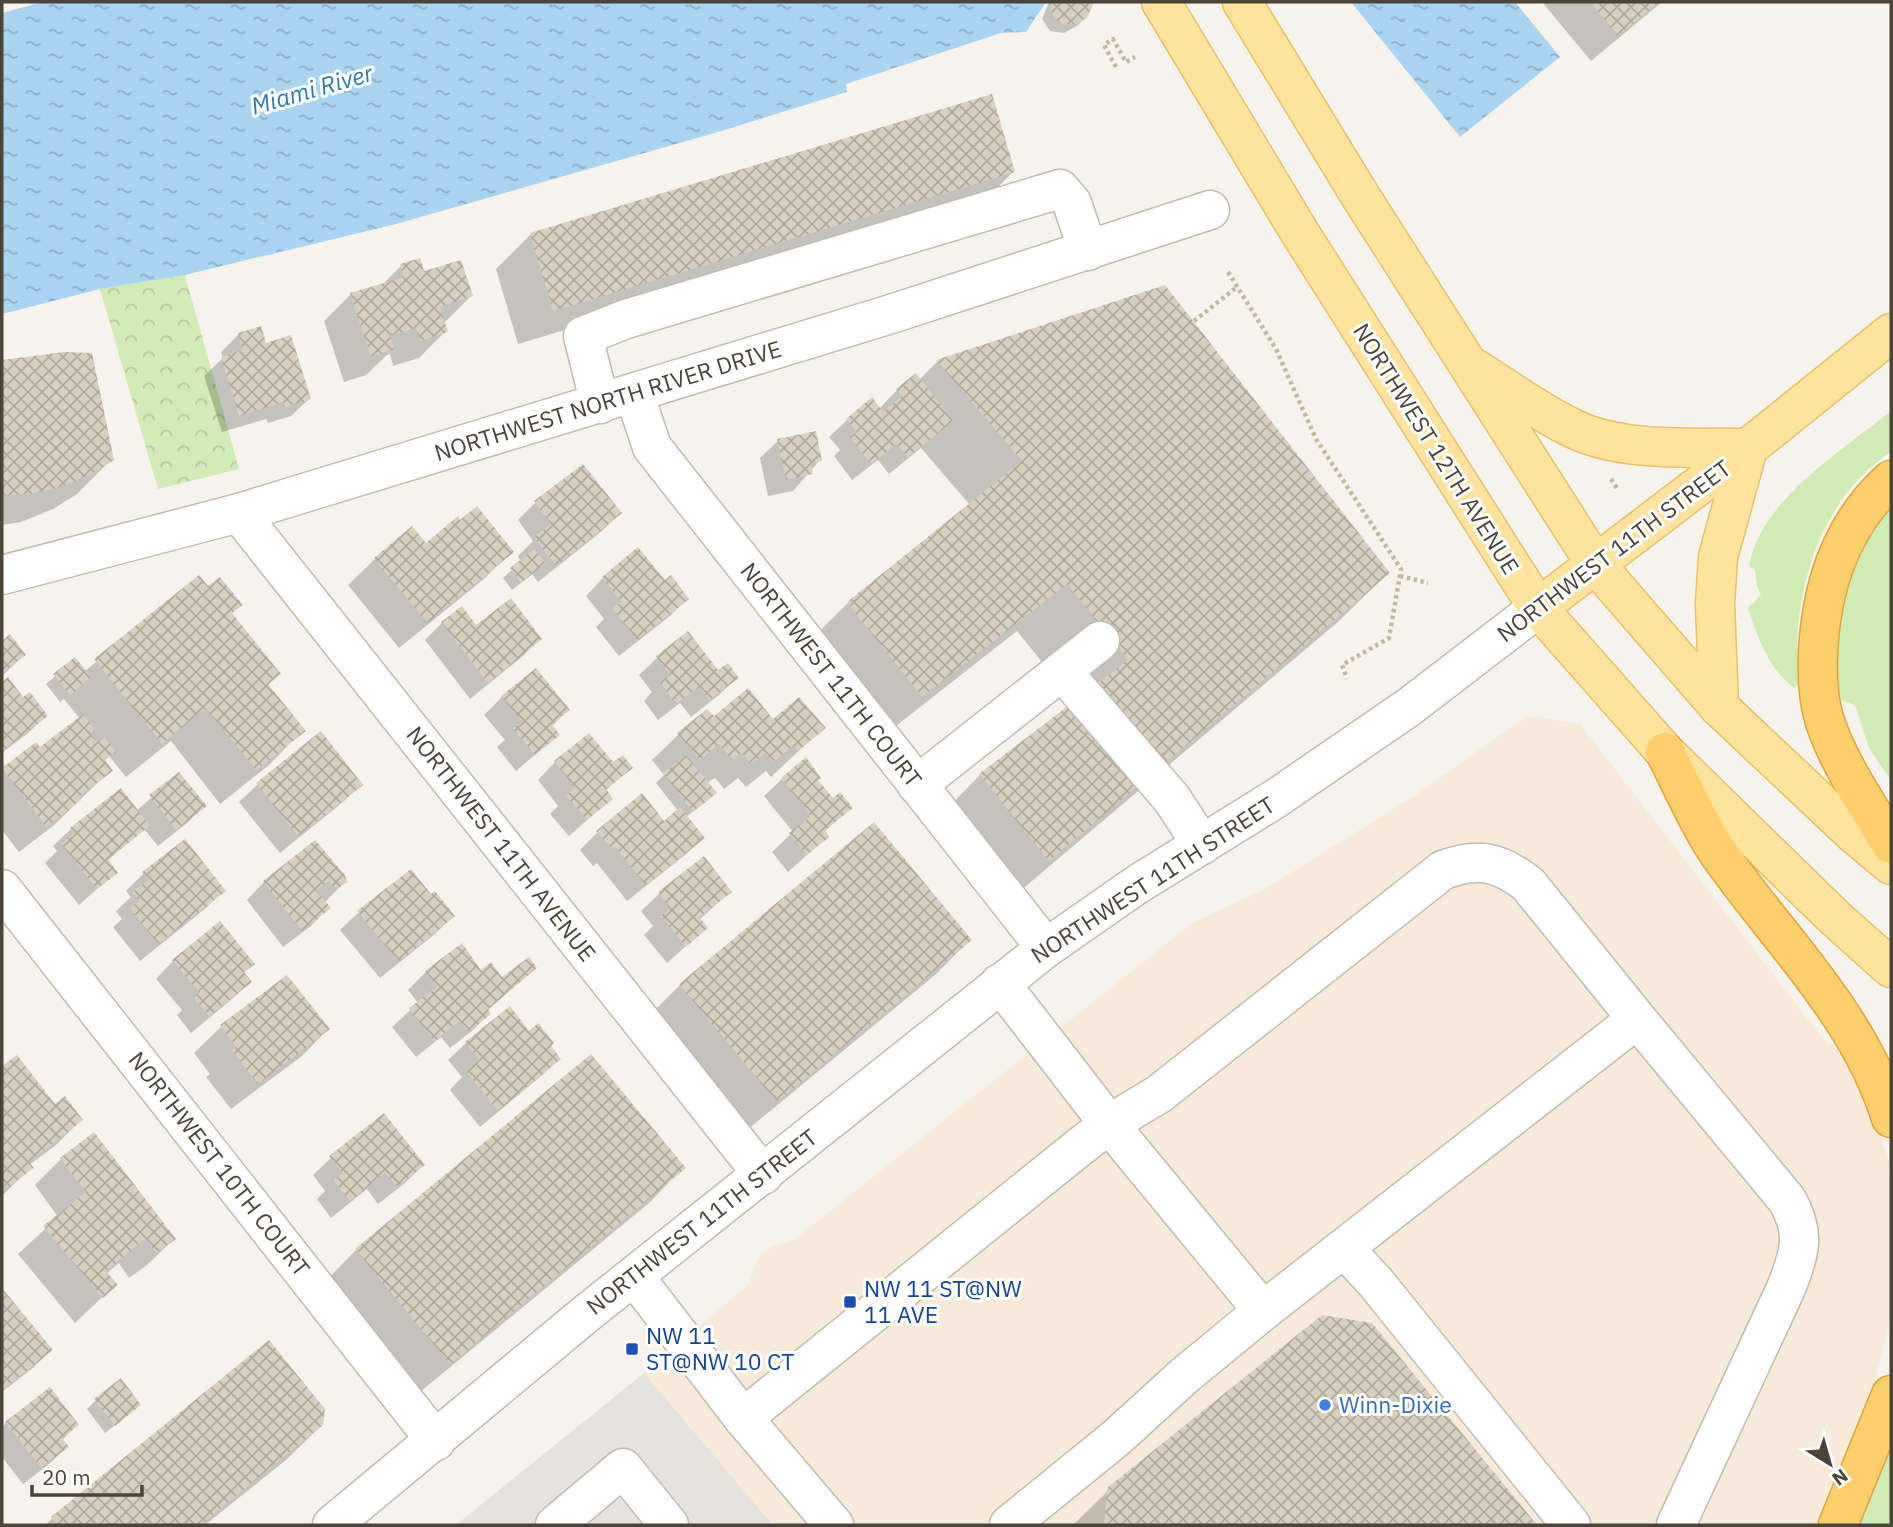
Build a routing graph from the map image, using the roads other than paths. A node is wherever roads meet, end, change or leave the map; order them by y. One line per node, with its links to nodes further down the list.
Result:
1 (1161, 2): 13 (main road, NORTHWEST 12TH AVENUE)
2 (1242, 2): 6 (main road)
3 (1210, 210): 4 (street, NORTHWEST NORTH RIVER DRIVE)
4 (1088, 251): 7 (street, NORTHWEST NORTH RIVER DRIVE); 7 (street, NORTHWEST 11TH COURT)
5 (1891, 333): 8 (main road, NORTHWEST 11TH STREET)
6 (1468, 364): 8 (main road); 11 (main road)
7 (617, 398): 10 (street, NORTHWEST NORTH RIVER DRIVE); 18 (street, NORTHWEST 11TH COURT)
8 (1748, 448): 11 (main road, NORTHWEST 11TH STREET); 16 (main road)
9 (1891, 480): 19 (highway)
10 (239, 513): 12 (street, NORTHWEST NORTH RIVER DRIVE); 29 (street, NORTHWEST 11TH AVENUE)
11 (1596, 565): 13 (main road, NORTHWEST 11TH STREET); 16 (main road)
12 (2, 575)
13 (1538, 608): 17 (main road, NORTHWEST 12TH AVENUE); 20 (street, NORTHWEST 11TH STREET)
14 (1100, 641): 15 (street)
15 (1062, 671): 18 (street); 20 (street)
16 (1719, 707): 21 (main road)
17 (1665, 752): 24 (main road, NORTHWEST 12TH AVENUE); 27 (highway)
18 (917, 785): 23 (street, NORTHWEST 11TH COURT)
19 (1891, 844)
20 (1202, 845): 23 (street, NORTHWEST 11TH STREET)
21 (1891, 865)
22 (2, 889): 35 (street, NORTHWEST 10TH COURT)
23 (1046, 948): 25 (street, NORTHWEST 11TH STREET)
24 (1891, 968)
25 (1000, 983): 28 (street); 29 (street, NORTHWEST 11TH STREET)
26 (1637, 1019): 28 (street); 30 (street); 42 (street)
27 (1891, 1118)
28 (1109, 1124): 32 (street); 34 (street)
29 (763, 1175): 31 (street, NORTHWEST 11TH STREET)
30 (1344, 1248): 32 (street); 41 (street)
31 (634, 1276): 34 (street); 35 (street, NORTHWEST 11TH STREET)
32 (1263, 1311): 40 (street)
33 (1891, 1395): 43 (highway)
34 (743, 1418): 39 (street)
35 (436, 1441): 36 (street, NORTHWEST 11TH STREET)
36 (332, 1525)
37 (555, 1525): 38 (street)
38 (669, 1525)
39 (834, 1525)
40 (1009, 1525)
41 (1571, 1525)
42 (1676, 1525)
43 (1838, 1525)

